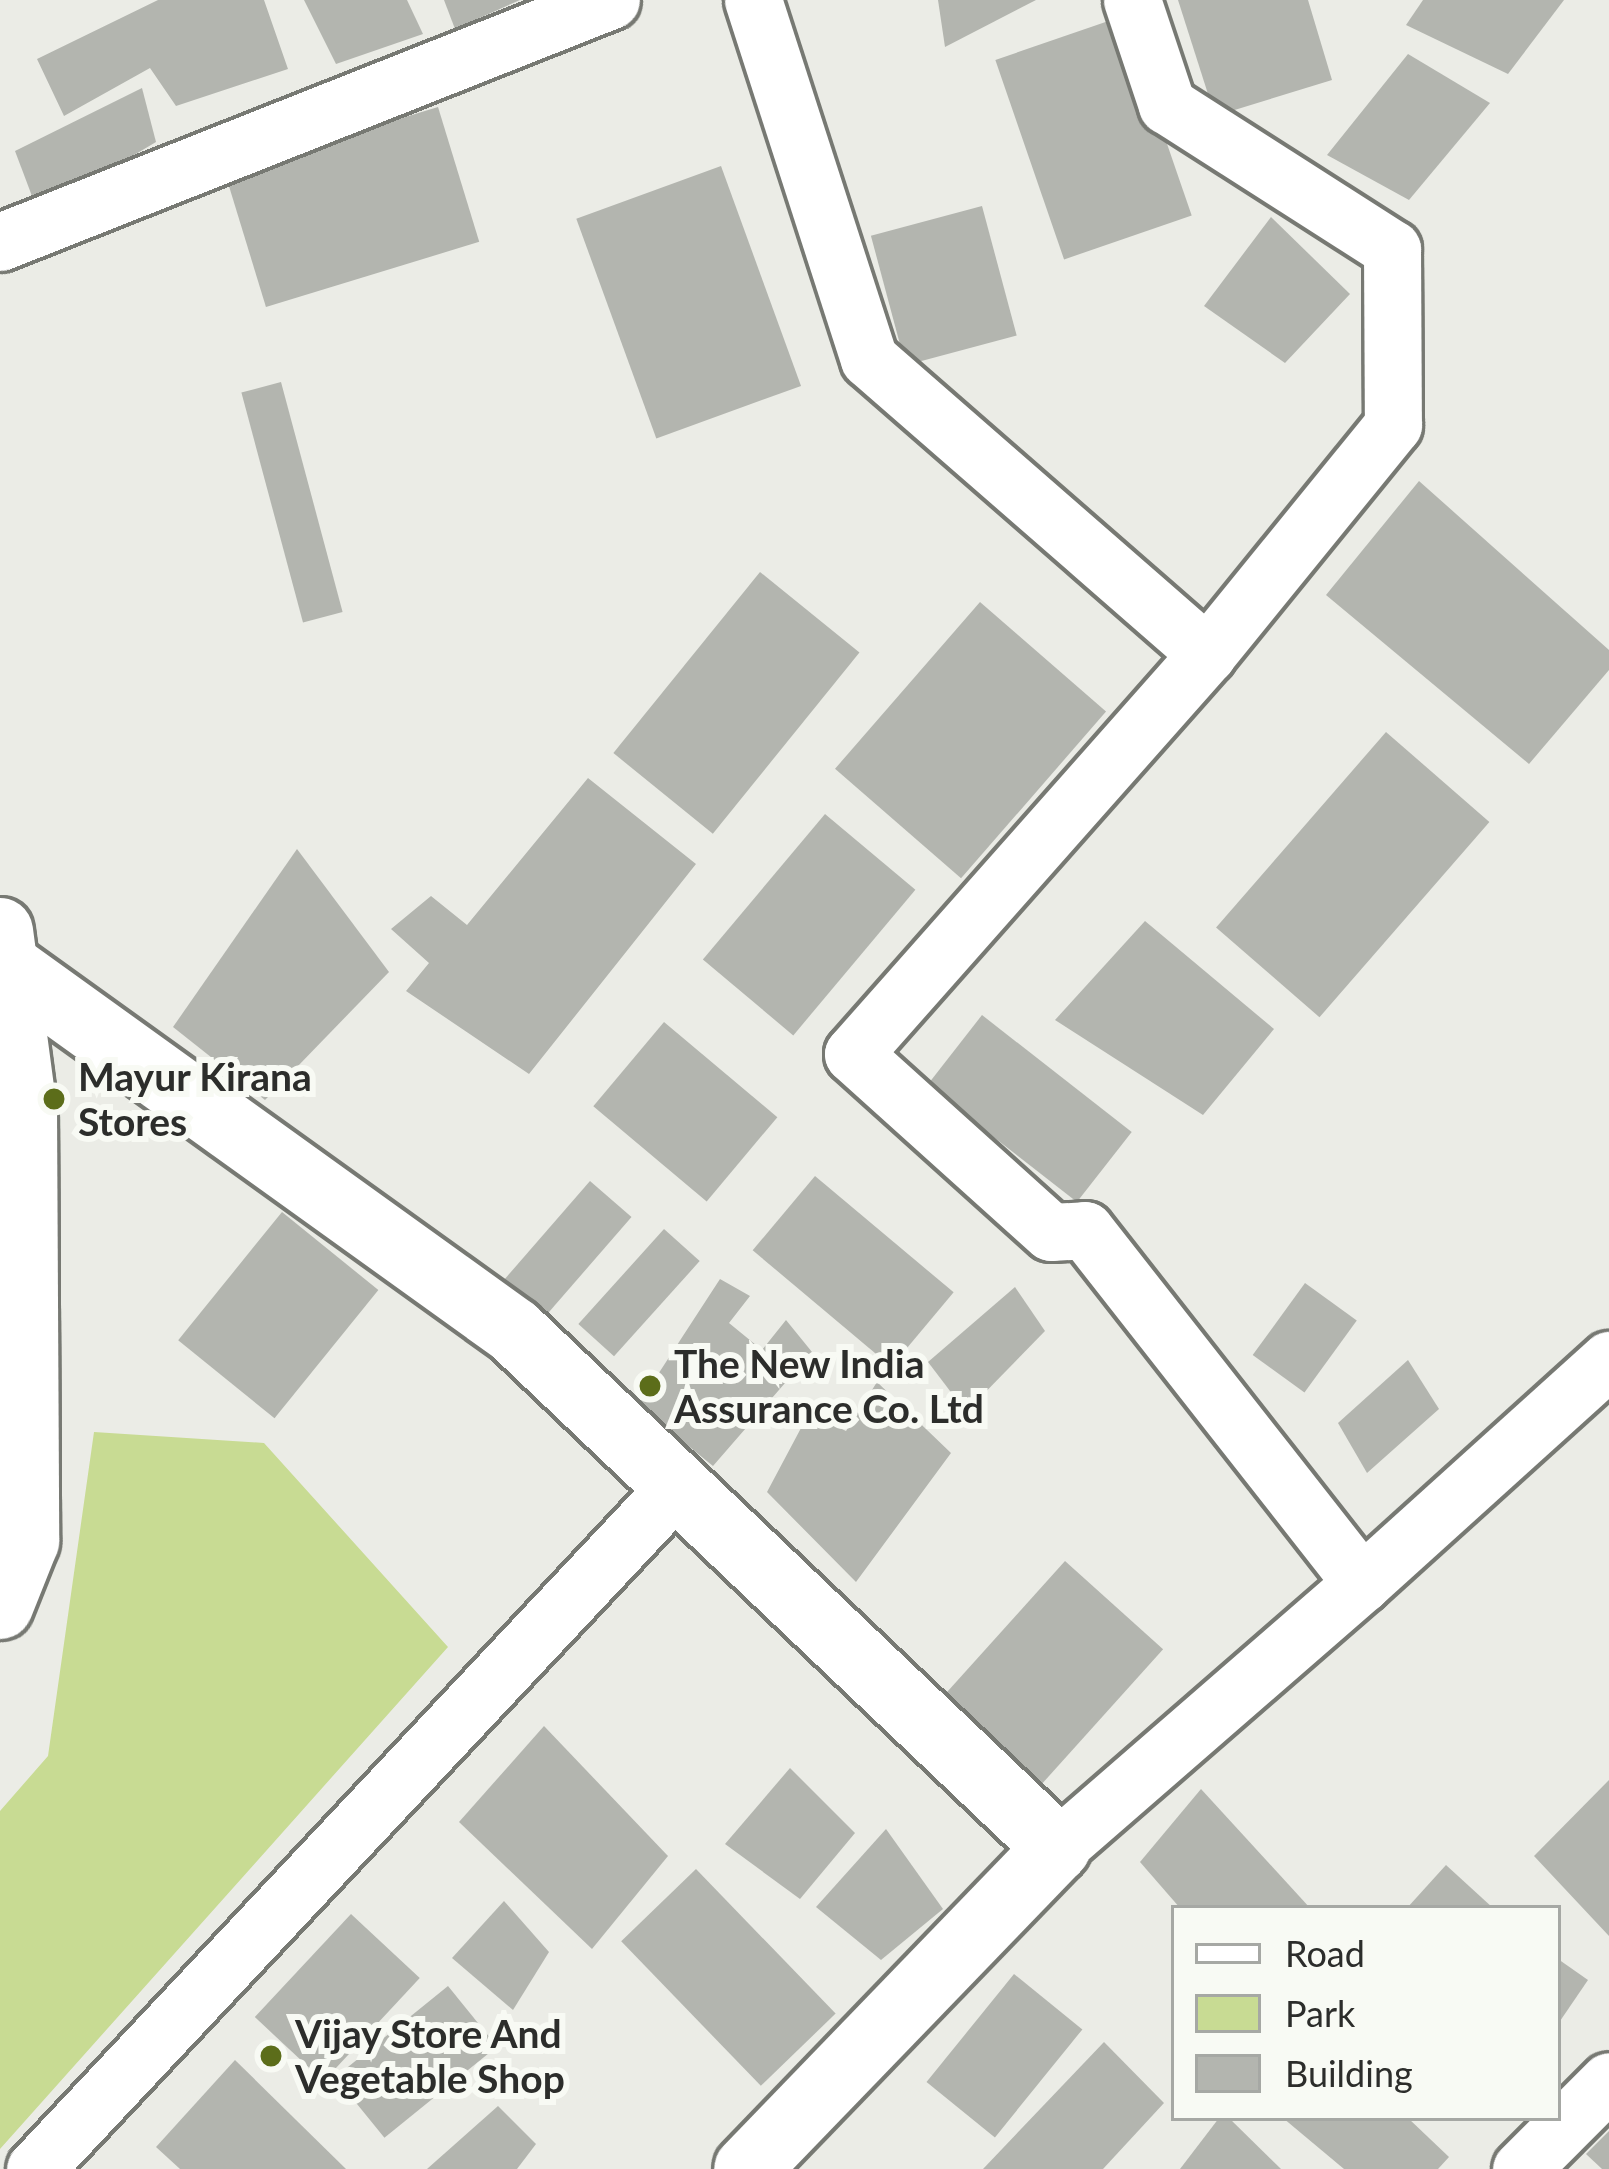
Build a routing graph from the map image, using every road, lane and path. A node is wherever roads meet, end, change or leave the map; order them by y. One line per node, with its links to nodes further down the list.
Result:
1 (611, 0): 4 (street)
2 (753, 0): 5 (street)
3 (1132, 0): 5 (street)
4 (0, 242)
5 (1207, 655): 9 (street)
6 (2, 948): 8 (main road); 10 (main road)
7 (1609, 1360): 9 (street)
8 (677, 1486): 11 (main road); 13 (street)
9 (1362, 1583): 11 (street)
10 (0, 1606)
11 (1057, 1848): 14 (main road)
12 (1609, 2081): 15 (street)
13 (35, 2169)
14 (747, 2169)
15 (1521, 2169)

